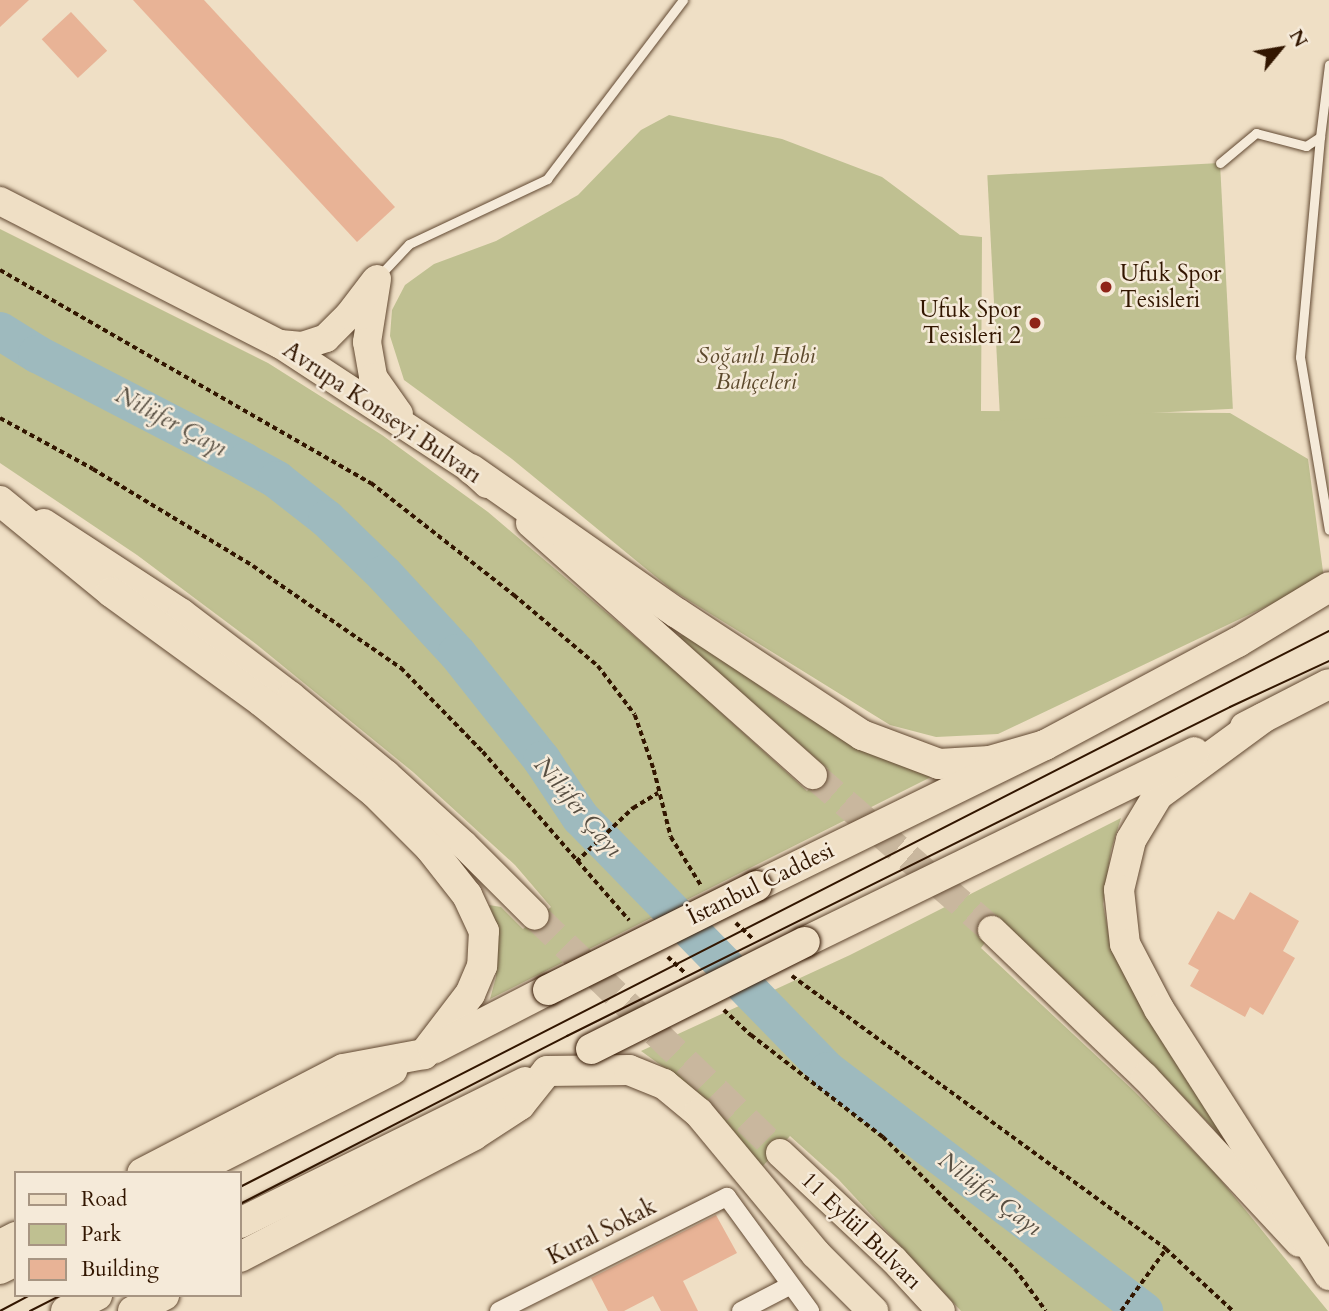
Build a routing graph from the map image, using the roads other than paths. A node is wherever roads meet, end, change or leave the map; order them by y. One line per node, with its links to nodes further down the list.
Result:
1 (683, 0): 8 (lane)
2 (1329, 65): 3 (lane)
3 (1320, 137): 4 (lane); 14 (lane)
4 (1220, 163)
5 (0, 201): 7 (main road, Avrupa Konseyi Bulvarı)
6 (0, 211): 7 (main road)
7 (62, 232): 9 (main road, Avrupa Konseyi Bulvarı)
8 (377, 279): 9 (main road); 10 (main road)
9 (280, 344): 10 (main road, Avrupa Konseyi Bulvarı)
10 (408, 428): 11 (main road, Avrupa Konseyi Bulvarı)
11 (471, 470): 18 (highway); 19 (main road, Avrupa Konseyi Bulvarı)
12 (0, 495): 20 (main road)
13 (0, 501): 22 (highway)
14 (1329, 530)
15 (1329, 587): 18 (highway, İstanbul Caddesi)
16 (1329, 684): 17 (highway)
17 (1263, 718): 23 (highway, bridge); 29 (highway)
18 (1045, 744): 22 (highway, İstanbul Caddesi, bridge)
19 (813, 775)
20 (535, 916)
21 (992, 930): 29 (main road)
22 (424, 1054): 25 (highway); 26 (highway, İstanbul Caddesi)
23 (547, 1071): 27 (highway); 28 (highway); 38 (highway)
24 (780, 1153): 39 (main road, 11 Eylül Bulvarı)
25 (146, 1171)
26 (193, 1171)
27 (242, 1222)
28 (242, 1256)
29 (1329, 1275)
30 (791, 1284): 35 (street, Kural Sokak); 36 (street); 37 (street)
31 (93, 1297): 33 (highway)
32 (160, 1297): 34 (highway)
33 (66, 1311)
34 (133, 1311)
35 (499, 1311)
36 (741, 1311)
37 (810, 1311)
38 (873, 1311)
39 (942, 1311)

